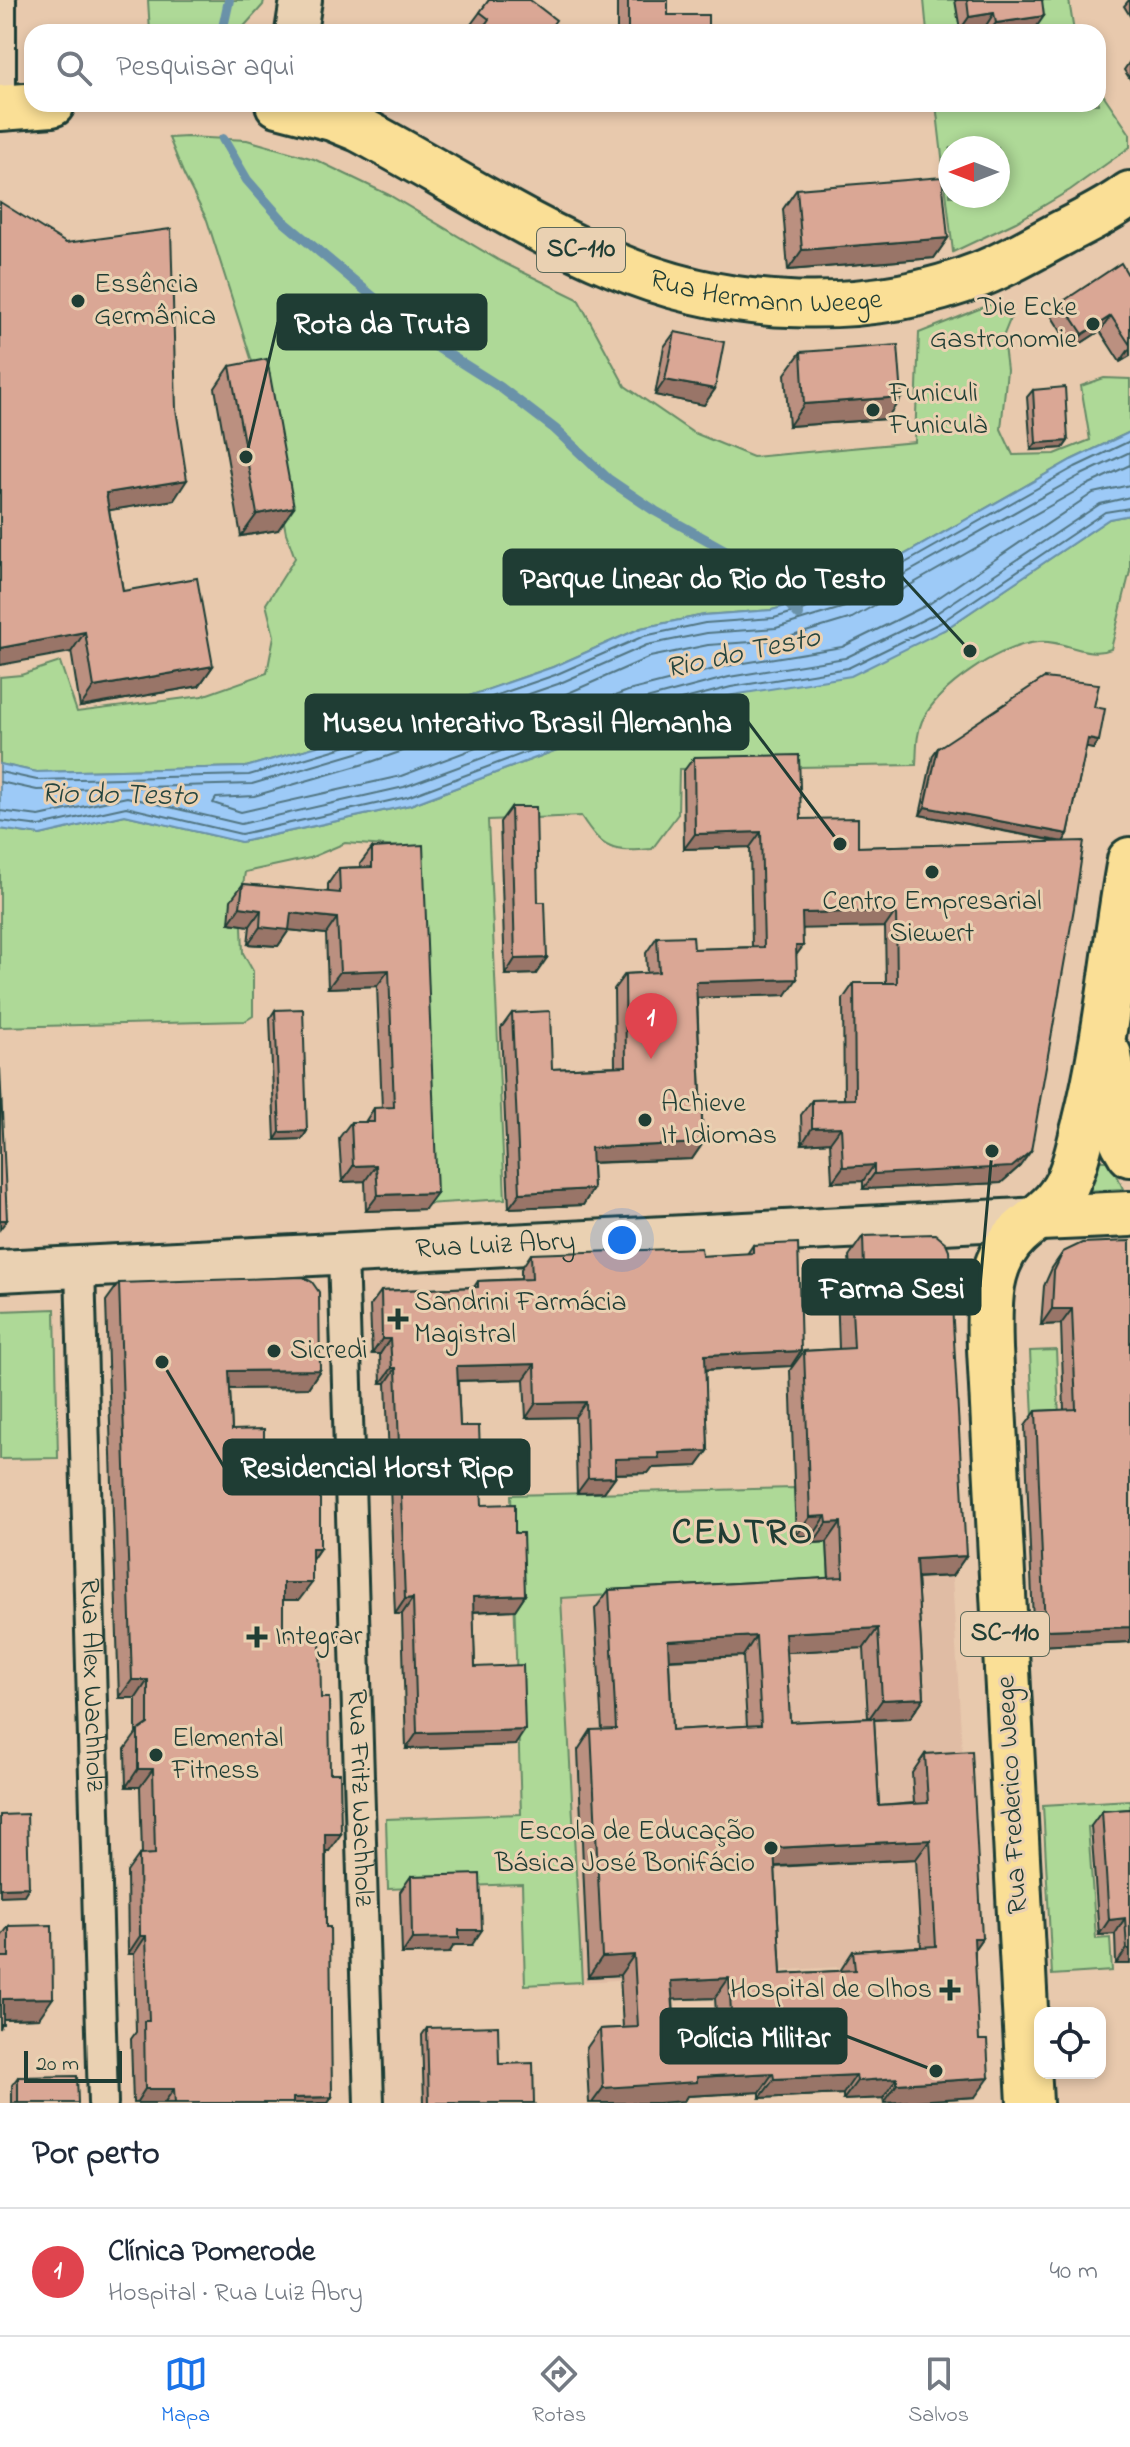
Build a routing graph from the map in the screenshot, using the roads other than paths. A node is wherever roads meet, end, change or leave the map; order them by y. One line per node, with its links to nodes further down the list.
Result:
1 (1, 0): 5 (street)
2 (301, 0): 3 (main road)
3 (297, 24)
4 (24, 106): 5 (main road)
5 (1, 108)
6 (309, 112): 7 (main road, Rua Hermann Weege / SC-110)
7 (1129, 196)
8 (1130, 860): 9 (main road)
9 (1105, 1033): 10 (main road); 12 (main road, Rua Frederico Weege)
10 (1130, 1154)
11 (1130, 1214): 12 (main road)
12 (1040, 1218): 13 (main road, Rua Luiz Abry); 18 (main road, Rua Frederico Weege / SC-110)
13 (343, 1254): 14 (main road, Rua Luiz Abry); 17 (street, Rua Fritz Wachholz)
14 (80, 1267): 15 (main road, Rua Luiz Abry); 16 (street, Rua Alex Wachholz)
15 (0, 1271)
16 (103, 2103)
17 (369, 2103)
18 (1030, 2103)

